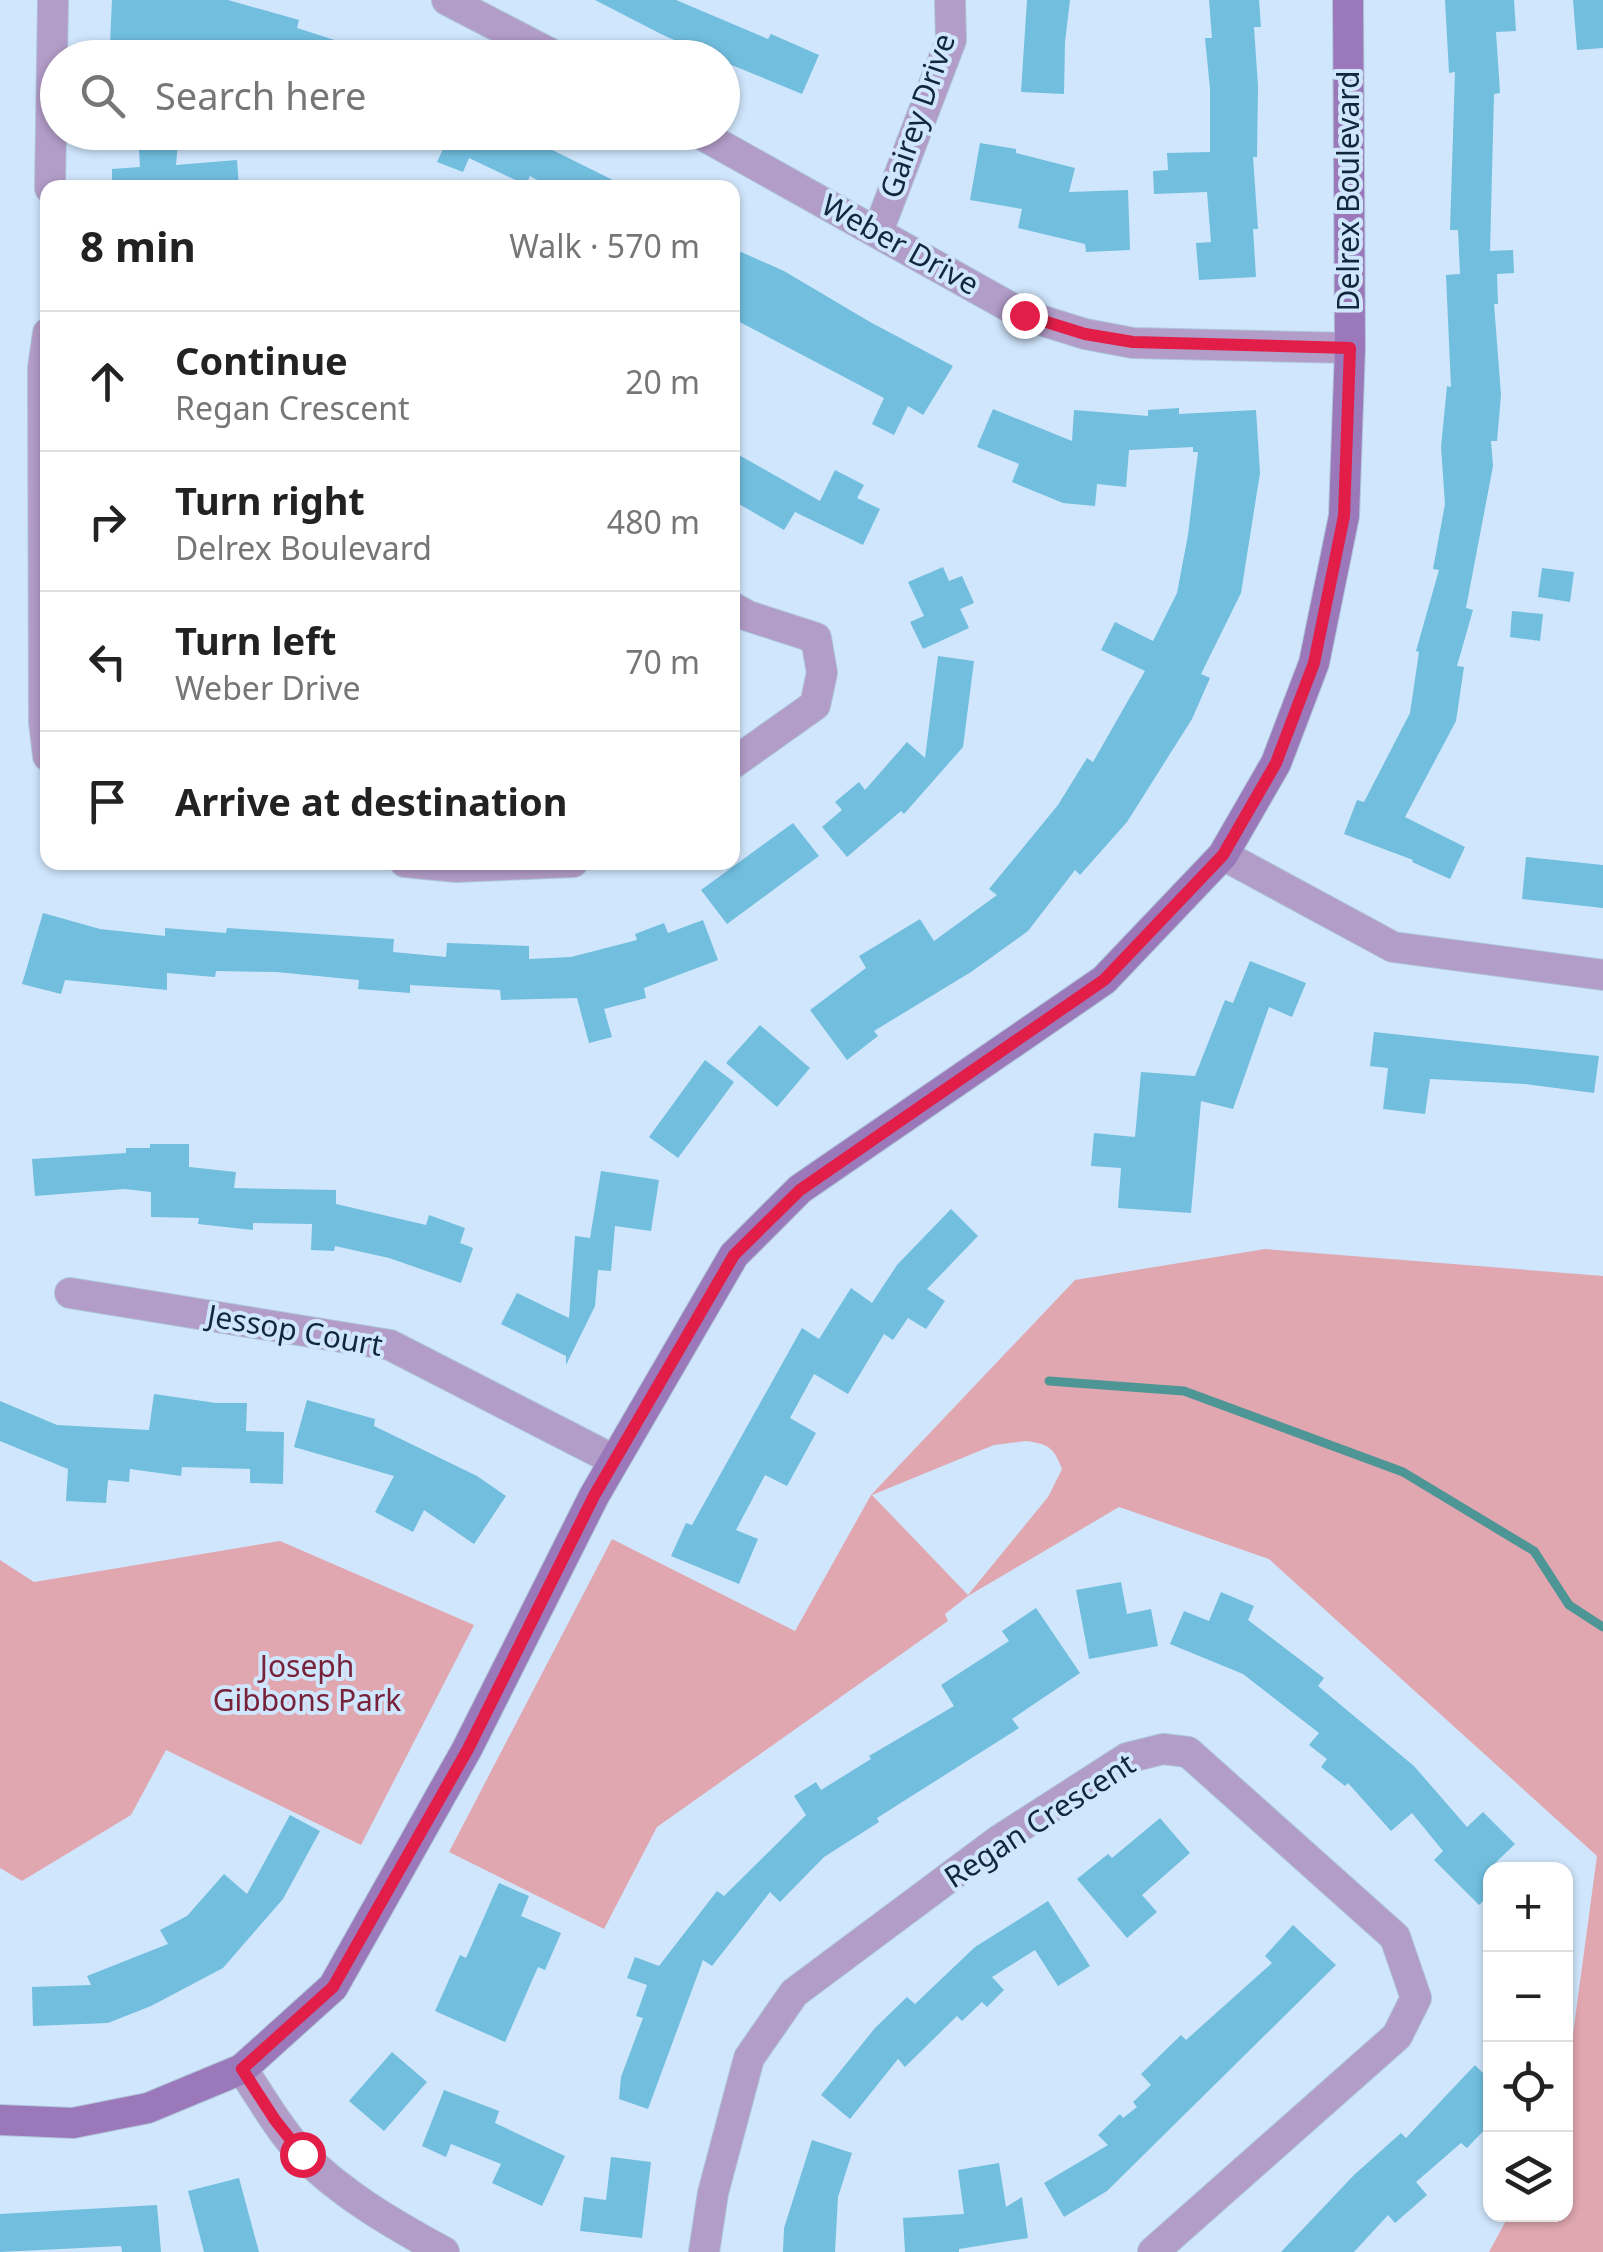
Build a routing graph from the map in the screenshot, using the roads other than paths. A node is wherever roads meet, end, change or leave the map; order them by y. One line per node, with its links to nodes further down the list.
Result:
1 (53, 0): 6 (street)
2 (447, 0): 5 (street)
3 (950, 0): 11 (street, Gairey Drive)
4 (1348, 0): 12 (street, Delrex Boulevard)
5 (485, 7): 7 (street)
6 (52, 40)
7 (533, 40)
8 (51, 150): 10 (street)
9 (730, 150): 11 (street, Weber Drive)
10 (50, 180)
11 (878, 231): 12 (street, Weber Drive)
12 (1350, 348): 15 (street, Delrex Boulevard)
13 (740, 612): 14 (street)
14 (740, 758)
15 (1223, 855): 16 (street); 18 (street, Delrex Boulevard)
16 (1603, 974)
17 (70, 1293): 18 (street, Jessop Court)
18 (614, 1460): 19 (street, Delrex Boulevard)
19 (242, 2069): 20 (street, Delrex Boulevard); 21 (street)
20 (0, 2120)
21 (444, 2252)
22 (704, 2252): 23 (street, Regan Crescent)
23 (1153, 2252)

